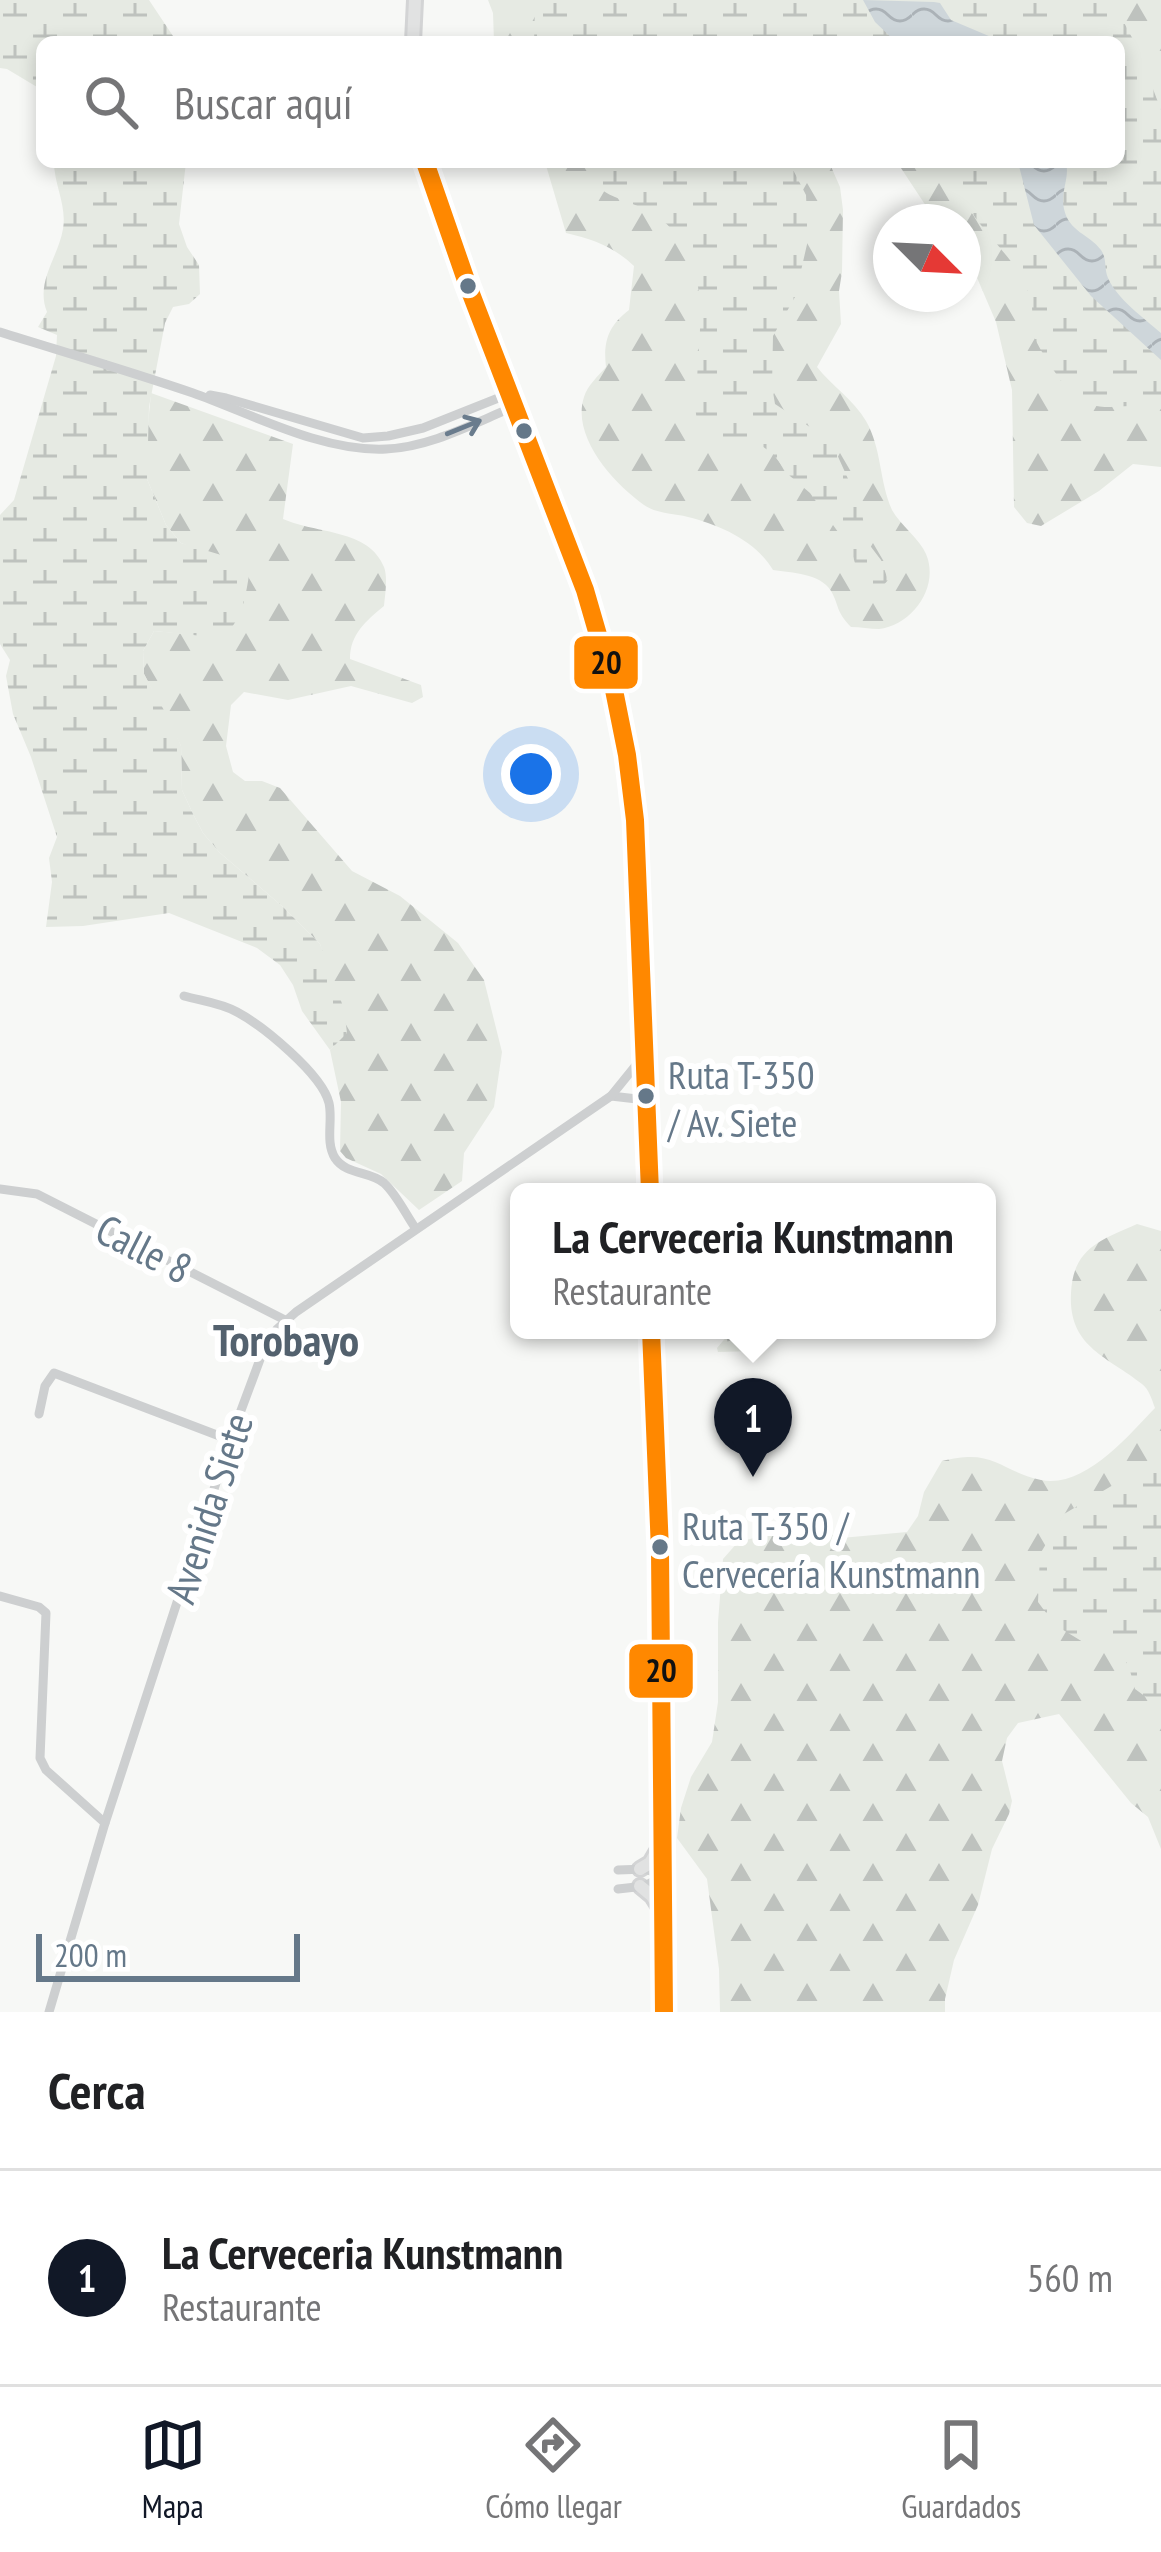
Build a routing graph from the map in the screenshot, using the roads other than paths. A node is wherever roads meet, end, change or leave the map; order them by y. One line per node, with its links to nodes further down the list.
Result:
1 (415, 0): 2 (main road)
2 (413, 36)
3 (427, 168): 5 (main road)
4 (0, 332): 5 (street)
5 (513, 400): 7 (main road)
6 (184, 996): 12 (street)
7 (646, 1052): 8 (street, Avenida Siete); 9 (main road)
8 (611, 1096): 9 (street); 12 (street, Avenida Siete)
9 (648, 1105): 10 (main road)
10 (650, 1183)
11 (0, 1190): 13 (street, Calle 8)
12 (416, 1229): 13 (street, Avenida Siete)
13 (285, 1320): 16 (street, Avenida Siete)
14 (651, 1339): 19 (main road)
15 (39, 1414): 16 (street)
16 (230, 1440): 18 (street, Avenida Siete)
17 (0, 1596): 18 (street)
18 (105, 1823): 26 (street, Avenida Siete)
19 (663, 1840): 20 (main road); 22 (main road)
20 (640, 1869): 21 (street); 22 (street)
21 (618, 1870)
22 (663, 1876): 23 (street); 25 (main road)
23 (640, 1886): 24 (street); 25 (main road)
24 (618, 1889)
25 (663, 1919): 27 (main road)
26 (50, 2012)
27 (664, 2012)

